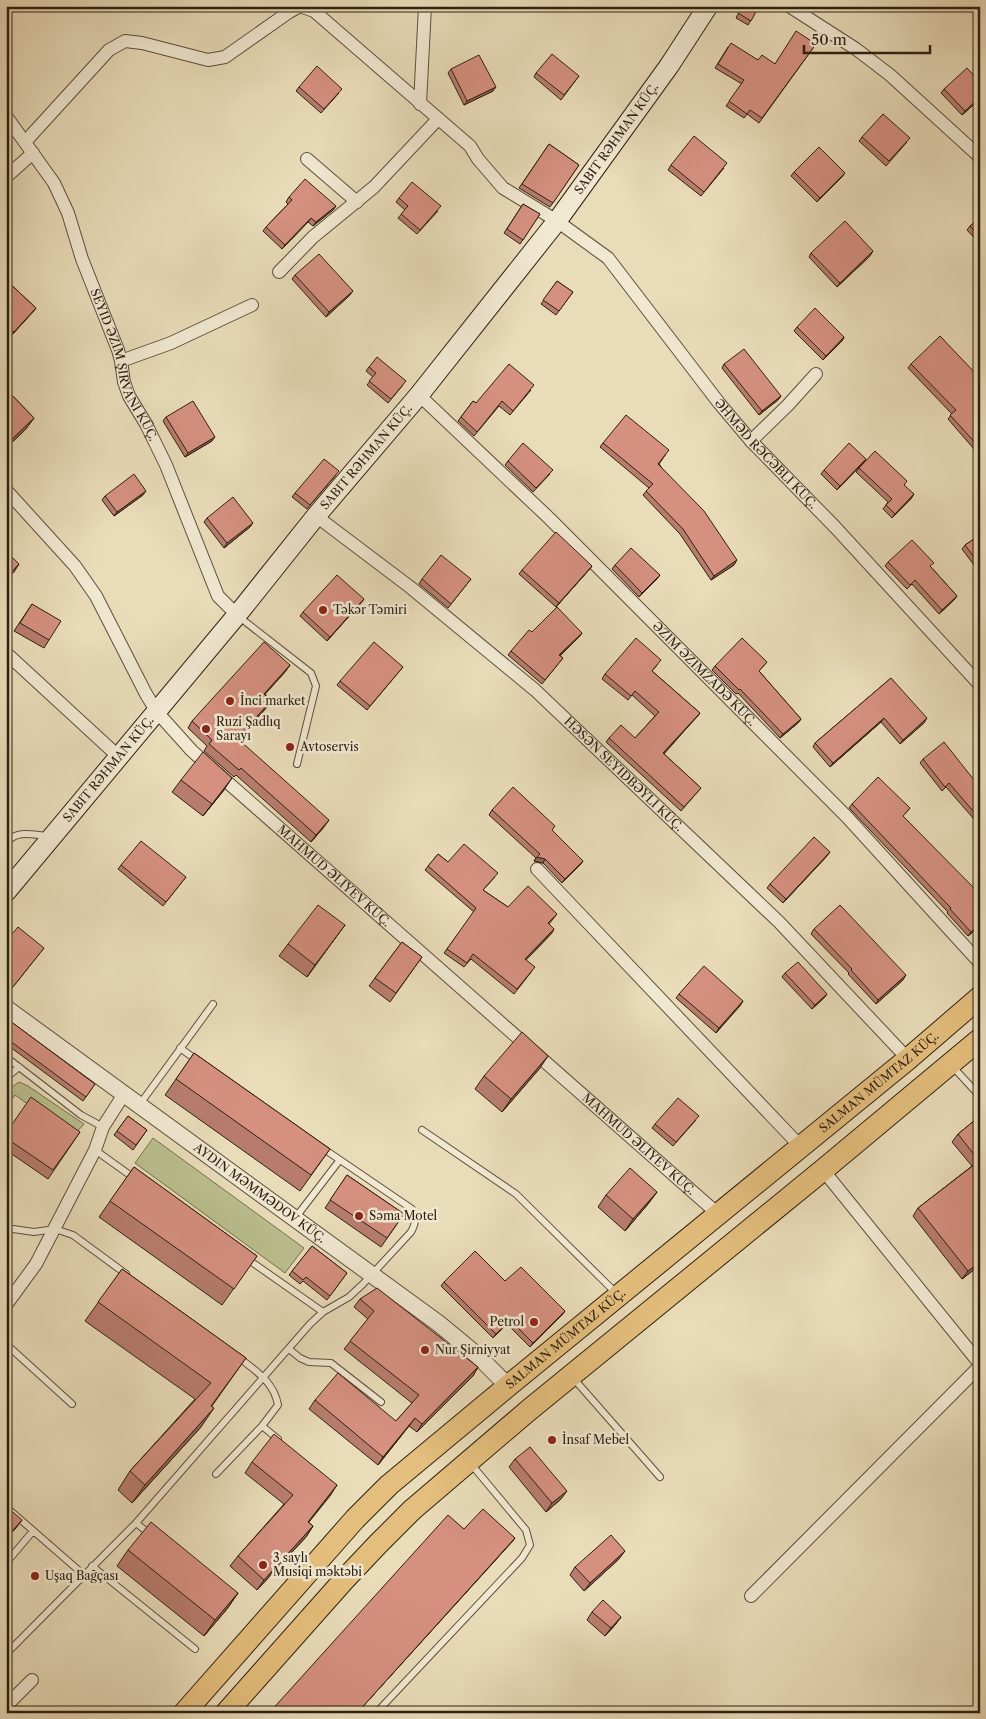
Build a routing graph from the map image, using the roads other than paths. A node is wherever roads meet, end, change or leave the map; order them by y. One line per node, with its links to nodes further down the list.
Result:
1 (425, 6): 4 (street)
2 (708, 6): 13 (main road, SABIT RƏHMAN KÜÇ.)
3 (789, 6): 9 (street)
4 (420, 104): 6 (street, ƏHMƏD RƏCƏBLI KÜÇ.); 7 (street, ƏHMƏD RƏCƏBLI KÜÇ.)
5 (6, 116): 7 (street, SEYID ƏZIM ŞIRVANI KÜÇ.)
6 (438, 119): 12 (street); 13 (street, ƏHMƏD RƏCƏBLI KÜÇ.)
7 (25, 142): 8 (street, SEYID ƏZIM ŞIRVANI KÜÇ.)
8 (33, 153): 11 (street); 16 (street, SEYID ƏZIM ŞIRVANI KÜÇ.)
9 (980, 157)
10 (307, 159): 12 (street)
11 (6, 177)
12 (357, 202): 14 (street)
13 (557, 221): 18 (main road, SABIT RƏHMAN KÜÇ.); 19 (street, ƏHMƏD RƏCƏBLI KÜÇ.)
14 (279, 272)
15 (252, 305): 16 (street)
16 (122, 361): 22 (street, SEYID ƏZIM ŞIRVANI KÜÇ.)
17 (816, 374): 19 (street)
18 (419, 395): 21 (main road, SABIT RƏHMAN KÜÇ.); 32 (street, ƏZIM ƏZIMZADƏ KÜÇ.)
19 (751, 441): 24 (street, ƏHMƏD RƏCƏBLI KÜÇ.)
20 (6, 490): 25 (street, MAHMUD ƏLIYEV KÜÇ.)
21 (316, 516): 22 (main road, SABIT RƏHMAN KÜÇ.); 39 (street, HƏSƏN SEYIDBƏYLI KÜÇ.)
22 (237, 615): 25 (main road, SABIT RƏHMAN KÜÇ.); 27 (lane)
23 (6, 653): 26 (street)
24 (980, 685)
25 (157, 712): 26 (main road, SABIT RƏHMAN KÜÇ.); 55 (street, MAHMUD ƏLIYEV KÜÇ.)
26 (118, 757): 28 (main road, SABIT RƏHMAN KÜÇ.)
27 (297, 764)
28 (52, 837): 29 (lane); 31 (main road, SABIT RƏHMAN KÜÇ.)
29 (6, 842)
30 (537, 869): 50 (street)
31 (6, 892)
32 (980, 963)
33 (980, 997): 39 (highway, SALMAN MÜMTAZ KÜÇ.)
34 (213, 1004): 37 (lane)
35 (6, 1008): 45 (street)
36 (980, 1039): 40 (highway)
37 (180, 1048): 41 (lane); 46 (lane)
38 (6, 1058): 42 (lane)
39 (908, 1059): 50 (highway, SALMAN MÜMTAZ KÜÇ.)
40 (950, 1063): 44 (lane); 53 (highway)
41 (204, 1065)
42 (18, 1068): 43 (lane); 47 (lane)
43 (6, 1078)
44 (976, 1092)
45 (124, 1094): 46 (street); 47 (street)
46 (139, 1105): 56 (street)
47 (103, 1127): 51 (street)
48 (422, 1130): 62 (lane)
49 (315, 1144): 52 (lane)
50 (802, 1147): 53 (highway); 55 (highway, SALMAN MÜMTAZ KÜÇ.)
51 (95, 1150): 54 (lane); 58 (street)
52 (339, 1160): 56 (lane); 60 (lane)
53 (823, 1170): 65 (highway); 69 (street)
54 (144, 1185)
55 (718, 1214): 62 (highway, SALMAN MÜMTAZ KÜÇ.)
56 (295, 1218): 60 (street)
57 (6, 1228): 58 (lane)
58 (55, 1229): 61 (lane); 63 (street)
59 (241, 1254): 64 (lane)
60 (373, 1274): 64 (lane); 72 (street)
61 (131, 1278)
62 (622, 1292): 65 (highway); 72 (highway, SALMAN MÜMTAZ KÜÇ.)
63 (6, 1305)
64 (323, 1312): 67 (lane)
65 (647, 1314): 70 (highway)
66 (6, 1344): 74 (lane)
67 (289, 1350): 71 (lane); 73 (lane)
68 (233, 1354): 71 (lane)
69 (980, 1365): 88 (street)
70 (571, 1376): 75 (highway); 80 (lane)
71 (264, 1377): 76 (lane); 82 (lane)
72 (508, 1386): 75 (highway); 93 (highway, SALMAN MÜMTAZ KÜÇ.)
73 (382, 1402)
74 (72, 1404)
75 (529, 1410): 78 (highway)
76 (262, 1426): 77 (lane); 79 (lane)
77 (282, 1442)
78 (468, 1461): 94 (highway); 95 (lane)
79 (216, 1474)
80 (660, 1477)
81 (6, 1507): 83 (lane)
82 (136, 1523): 84 (lane); 86 (lane)
83 (34, 1531): 85 (lane); 87 (lane)
84 (158, 1542)
85 (6, 1563)
86 (92, 1566): 87 (lane); 89 (lane)
87 (84, 1575): 90 (lane)
88 (751, 1596)
89 (195, 1649)
90 (6, 1654)
91 (32, 1680): 92 (street)
92 (6, 1706)
93 (184, 1713)
94 (226, 1713)
95 (376, 1713)

